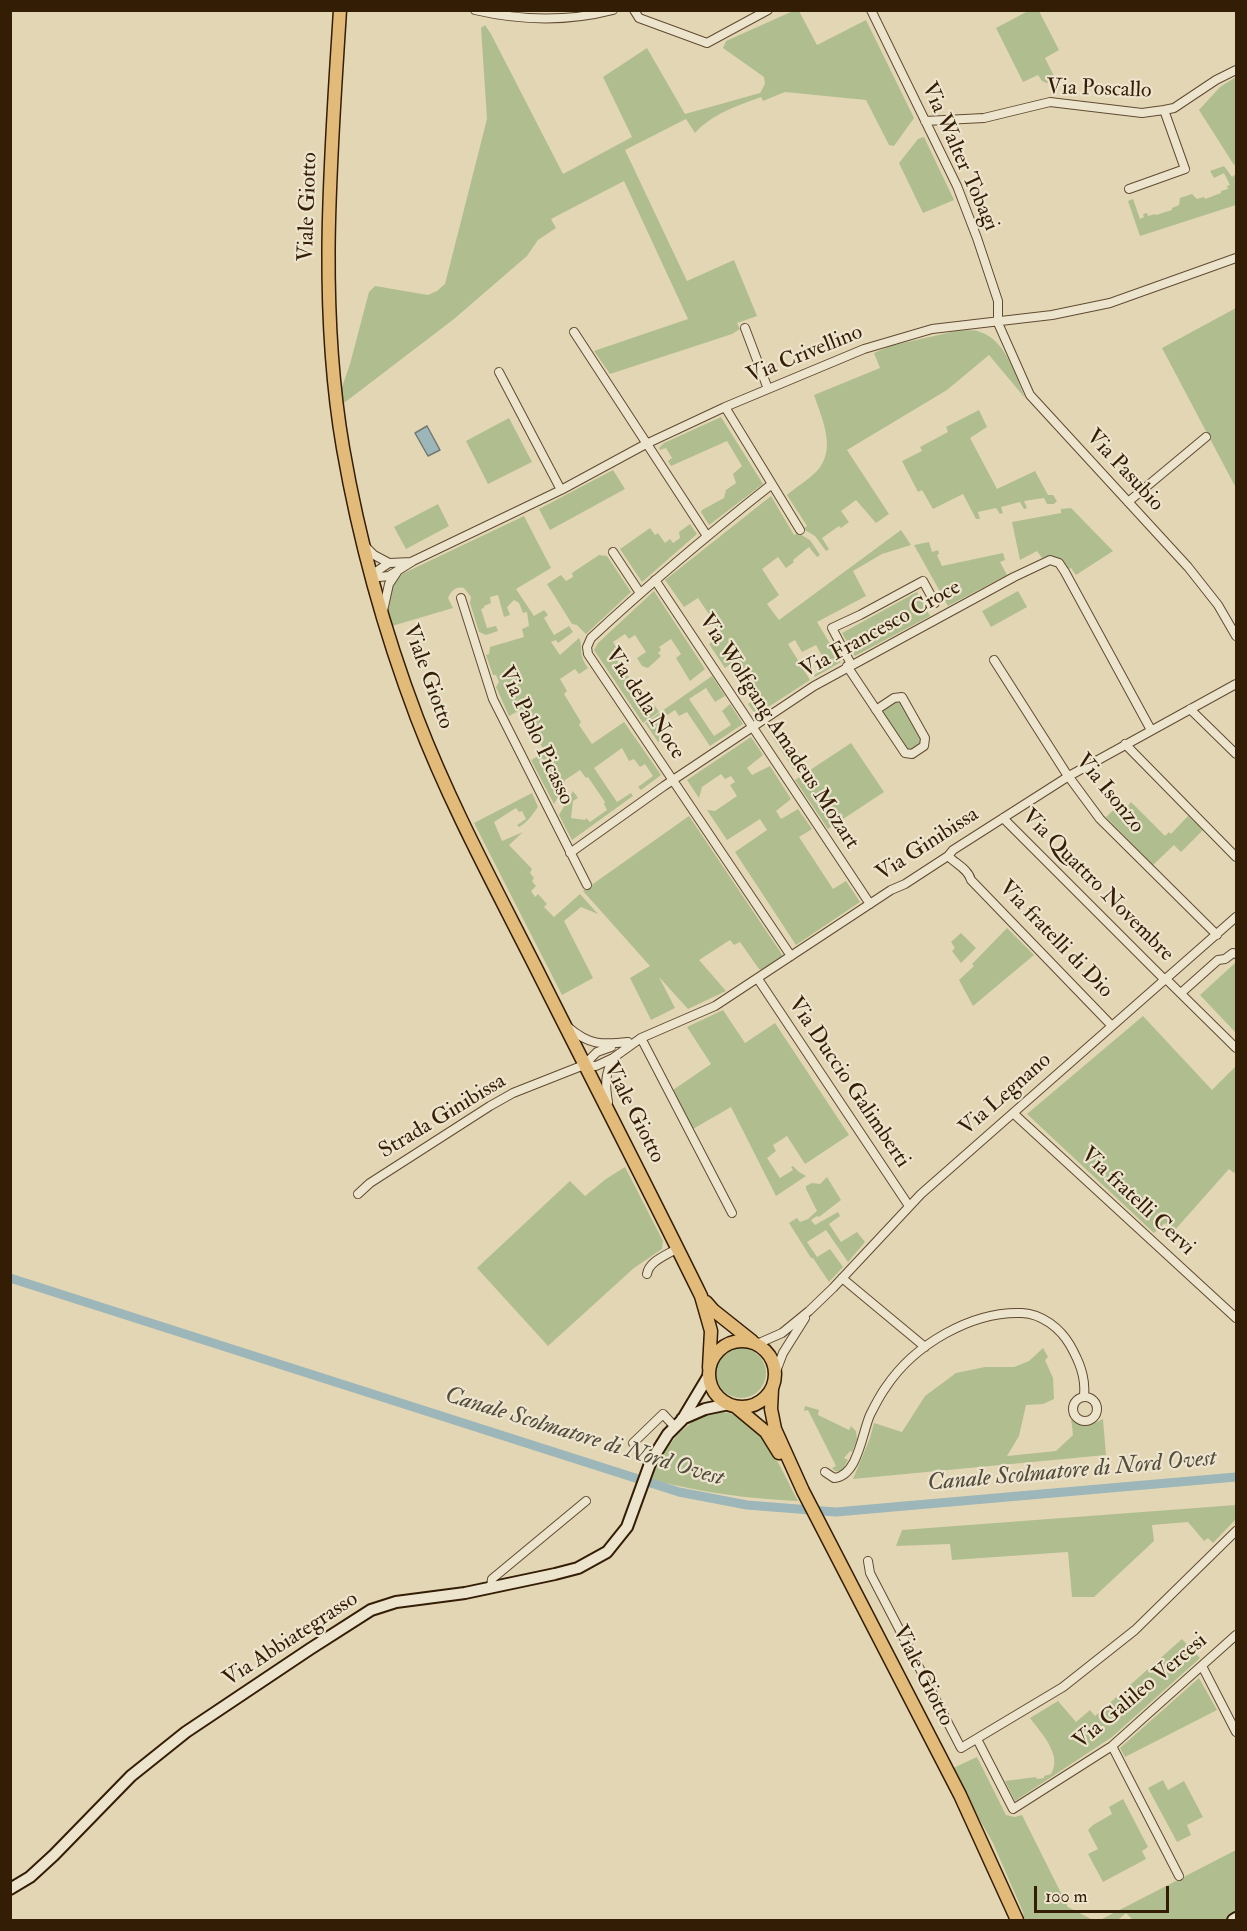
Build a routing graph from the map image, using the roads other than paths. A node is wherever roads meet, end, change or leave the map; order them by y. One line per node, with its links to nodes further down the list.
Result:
1 (475, 10): 2 (street)
2 (613, 10)
3 (634, 10): 4 (street)
4 (768, 10)
5 (871, 10): 9 (street, Via Walter Tobagi)
6 (340, 12): 25 (main road, Viale Giotto)
7 (1236, 70): 8 (street, Via Poscallo)
8 (1164, 111): 9 (street, Via Poscallo); 10 (street, Via Poscallo)
9 (925, 121): 12 (street, Via Walter Tobagi)
10 (1129, 189)
11 (1236, 258): 12 (street, Via Crivellino)
12 (998, 322): 16 (street, Via Crivellino); 22 (street, Via Pasubio)
13 (745, 328): 16 (street)
14 (574, 332): 19 (street)
15 (499, 372): 21 (street)
16 (768, 389): 17 (street, Via Crivellino)
17 (725, 407): 19 (street, Via Crivellino); 20 (street)
18 (1206, 436): 22 (street)
19 (646, 444): 21 (street, Via Crivellino); 24 (street)
20 (772, 484): 23 (street); 24 (street, Via della Noce)
21 (561, 490): 27 (street, Via Crivellino)
22 (1128, 502): 36 (street, Via Pasubio)
23 (800, 530)
24 (707, 536): 31 (street, Via della Noce)
25 (364, 545): 28 (street); 30 (main road, Viale Giotto)
26 (613, 552): 32 (street)
27 (413, 561): 28 (street, Via Crivellino); 29 (street, Via Crivellino)
28 (389, 563): 30 (street, Via Crivellino)
29 (398, 571): 30 (street, Via Crivellino); 35 (street, Via Crivellino)
30 (371, 575): 35 (main road, Viale Giotto)
31 (655, 580): 32 (street, Via della Noce); 42 (street, Via Wolfgang Amadeus Mozart)
32 (640, 593): 47 (street, Via della Noce)
33 (461, 598): 49 (street, Via Pablo Picasso)
34 (935, 603): 38 (street)
35 (383, 614): 61 (main road, Viale Giotto)
36 (1236, 636)
37 (994, 660): 46 (street, Via Isonzo)
38 (849, 665): 41 (street); 42 (street, Via Francesco Croce); 43 (street, Via Francesco Croce)
39 (1236, 684): 40 (street, Via Ginibissa)
40 (1190, 709): 43 (street, Via Ginibissa); 45 (street)
41 (876, 710): 41 (street)
42 (754, 727): 47 (street, Via Francesco Croce); 53 (street, Via Wolfgang Amadeus Mozart)
43 (1151, 730): 44 (street, Via Ginibissa)
44 (1125, 744): 46 (street, Via Ginibissa); 51 (street)
45 (1236, 754)
46 (1069, 776): 48 (street, Via Ginibissa); 55 (street, Via Isonzo)
47 (673, 780): 49 (street, Via Francesco Croce); 57 (street, Via della Noce)
48 (1003, 818): 50 (street, Via Ginibissa); 59 (street, Via Quattro Novembre)
49 (570, 853): 52 (street, Via Pablo Picasso)
50 (948, 856): 53 (street, Via Ginibissa); 62 (street, Via fratelli di Dio)
51 (1236, 857)
52 (587, 885)
53 (870, 904): 57 (street, Via Ginibissa)
54 (1236, 917): 55 (street, Via Legnano)
55 (1217, 935): 59 (street, Via Legnano)
56 (1236, 954): 60 (street)
57 (790, 956): 58 (street, Via Ginibissa)
58 (758, 979): 63 (street, Via Ginibissa); 71 (street, Via Duccio Galimberti)
59 (1166, 980): 60 (street, Via Quattro Novembre); 62 (street, Via Legnano)
60 (1181, 993): 65 (street, Via Quattro Novembre)
61 (562, 1022): 64 (street, Via Ginibissa); 67 (main road, Viale Giotto)
62 (1112, 1026): 68 (street, Via Legnano)
63 (641, 1038): 64 (street, Via Ginibissa); 66 (street, Via Ginibissa); 72 (street)
64 (628, 1042): 67 (street, Via Ginibissa)
65 (1236, 1048)
66 (613, 1058): 67 (street, Via Ginibissa); 69 (street)
67 (584, 1065): 69 (main road, Viale Giotto); 70 (street, Strada Ginibissa)
68 (1013, 1113): 71 (street, Via Legnano); 78 (street, Via fratelli Cervi)
69 (610, 1115): 73 (main road, Viale Giotto)
70 (358, 1194)
71 (909, 1206): 75 (street, Via Legnano)
72 (732, 1213)
73 (678, 1248): 74 (street); 76 (main road, Viale Giotto)
74 (647, 1274)
75 (842, 1278): 77 (street, Via Legnano); 80 (street)
76 (702, 1296): 79 (main road, Viale Giotto); 81 (main road, Viale Giotto)
77 (809, 1311): 79 (street, Via Legnano); 82 (street, Via Legnano)
78 (1236, 1318)
79 (755, 1343): 81 (main road); 82 (main road, Viale Giotto)
80 (925, 1347): 84 (street); 88 (street)
81 (709, 1372): 85 (main road, Viale Giotto); 86 (street, Via Abbiategrasso)
82 (775, 1374): 83 (main road, Viale Giotto)
83 (772, 1389): 85 (main road); 89 (main road, Viale Giotto)
84 (1084, 1396)
85 (732, 1405): 86 (street); 89 (main road, Viale Giotto)
86 (679, 1423): 87 (street); 93 (street, Via Abbiategrasso)
87 (633, 1443)
88 (825, 1472)
89 (803, 1491): 100 (main road, Viale Giotto)
90 (586, 1502): 93 (street)
91 (1236, 1531): 97 (street)
92 (868, 1561): 97 (street)
93 (491, 1587): 101 (street, Via Abbiategrasso)
94 (1236, 1635): 95 (street, Via Galileo Vercesi)
95 (1202, 1666): 96 (street); 98 (street, Via Galileo Vercesi)
96 (1236, 1732)
97 (977, 1739): 98 (street, Via Galileo Vercesi)
98 (1112, 1746): 99 (street)
99 (1179, 1876)
100 (999, 1881): 103 (main road, Viale Giotto); 104 (main road, Viale Giotto)
101 (10, 1889)
102 (1236, 1918): 105 (street)
103 (1011, 1920)
104 (1017, 1920)
105 (1233, 1920)

